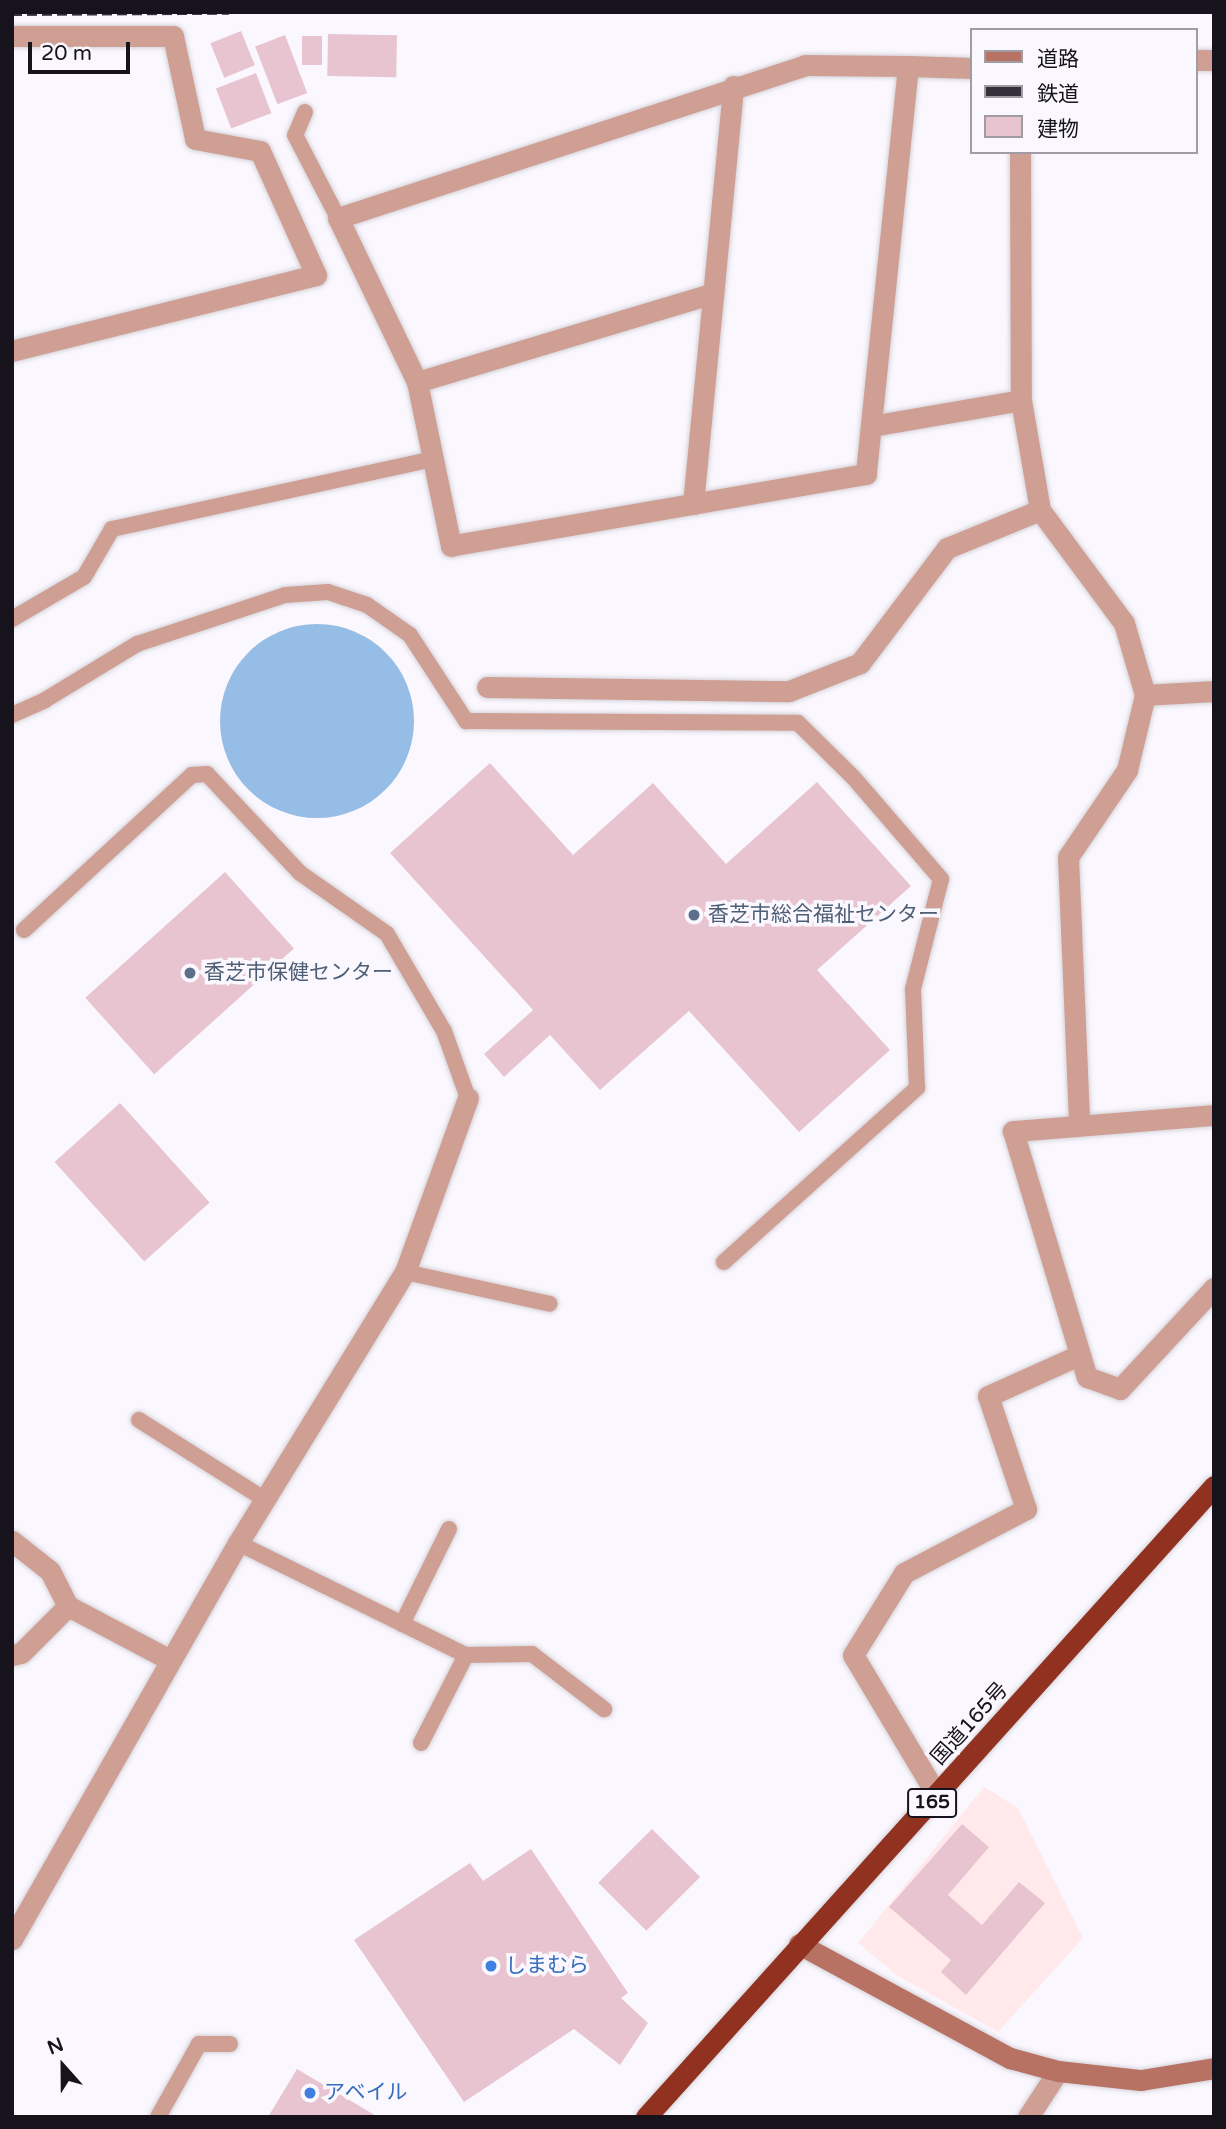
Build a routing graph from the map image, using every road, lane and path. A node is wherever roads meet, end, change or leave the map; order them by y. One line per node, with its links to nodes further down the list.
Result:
1 (12, 36): 9 (street)
2 (908, 66): 3 (street); 4 (street); 12 (street)
3 (970, 68)
4 (733, 86): 7 (street); 8 (street)
5 (305, 112): 7 (lane)
6 (1020, 154): 11 (street)
7 (338, 218): 10 (street)
8 (713, 293): 10 (street); 14 (street)
9 (12, 351)
10 (417, 382): 13 (street)
11 (1021, 400): 12 (street); 15 (street)
12 (871, 426): 14 (street)
13 (433, 459): 14 (street); 16 (lane)
14 (693, 504)
15 (1040, 510): 17 (street); 19 (street)
16 (12, 619)
17 (487, 687)
18 (1214, 691): 19 (street)
19 (1145, 695): 24 (street)
20 (12, 715): 25 (lane)
21 (24, 930): 22 (lane)
22 (468, 1098): 26 (street)
23 (1214, 1115): 24 (street)
24 (1079, 1125): 29 (street)
25 (724, 1262)
26 (405, 1272): 28 (lane); 32 (street)
27 (1214, 1287): 29 (street)
28 (550, 1304)
29 (1077, 1356): 43 (street)
30 (139, 1420): 32 (lane)
31 (1214, 1486): 43 (highway, 国道165号 / 165)
32 (264, 1499): 35 (street)
33 (449, 1529): 37 (lane)
34 (12, 1541): 36 (street)
35 (238, 1543): 37 (lane); 40 (street)
36 (68, 1606): 38 (street); 40 (street)
37 (402, 1624): 39 (lane)
38 (12, 1655)
39 (466, 1655): 41 (lane); 42 (lane)
40 (170, 1660): 44 (street)
41 (604, 1709)
42 (421, 1743)
43 (938, 1797): 45 (highway, 国道165号 / 165)
44 (12, 1938)
45 (799, 1944): 48 (street); 50 (highway, 国道165号 / 165)
46 (230, 2044): 49 (lane)
47 (1214, 2068): 48 (street)
48 (1058, 2071): 51 (street)
49 (158, 2117)
50 (646, 2117)
51 (1028, 2117)

